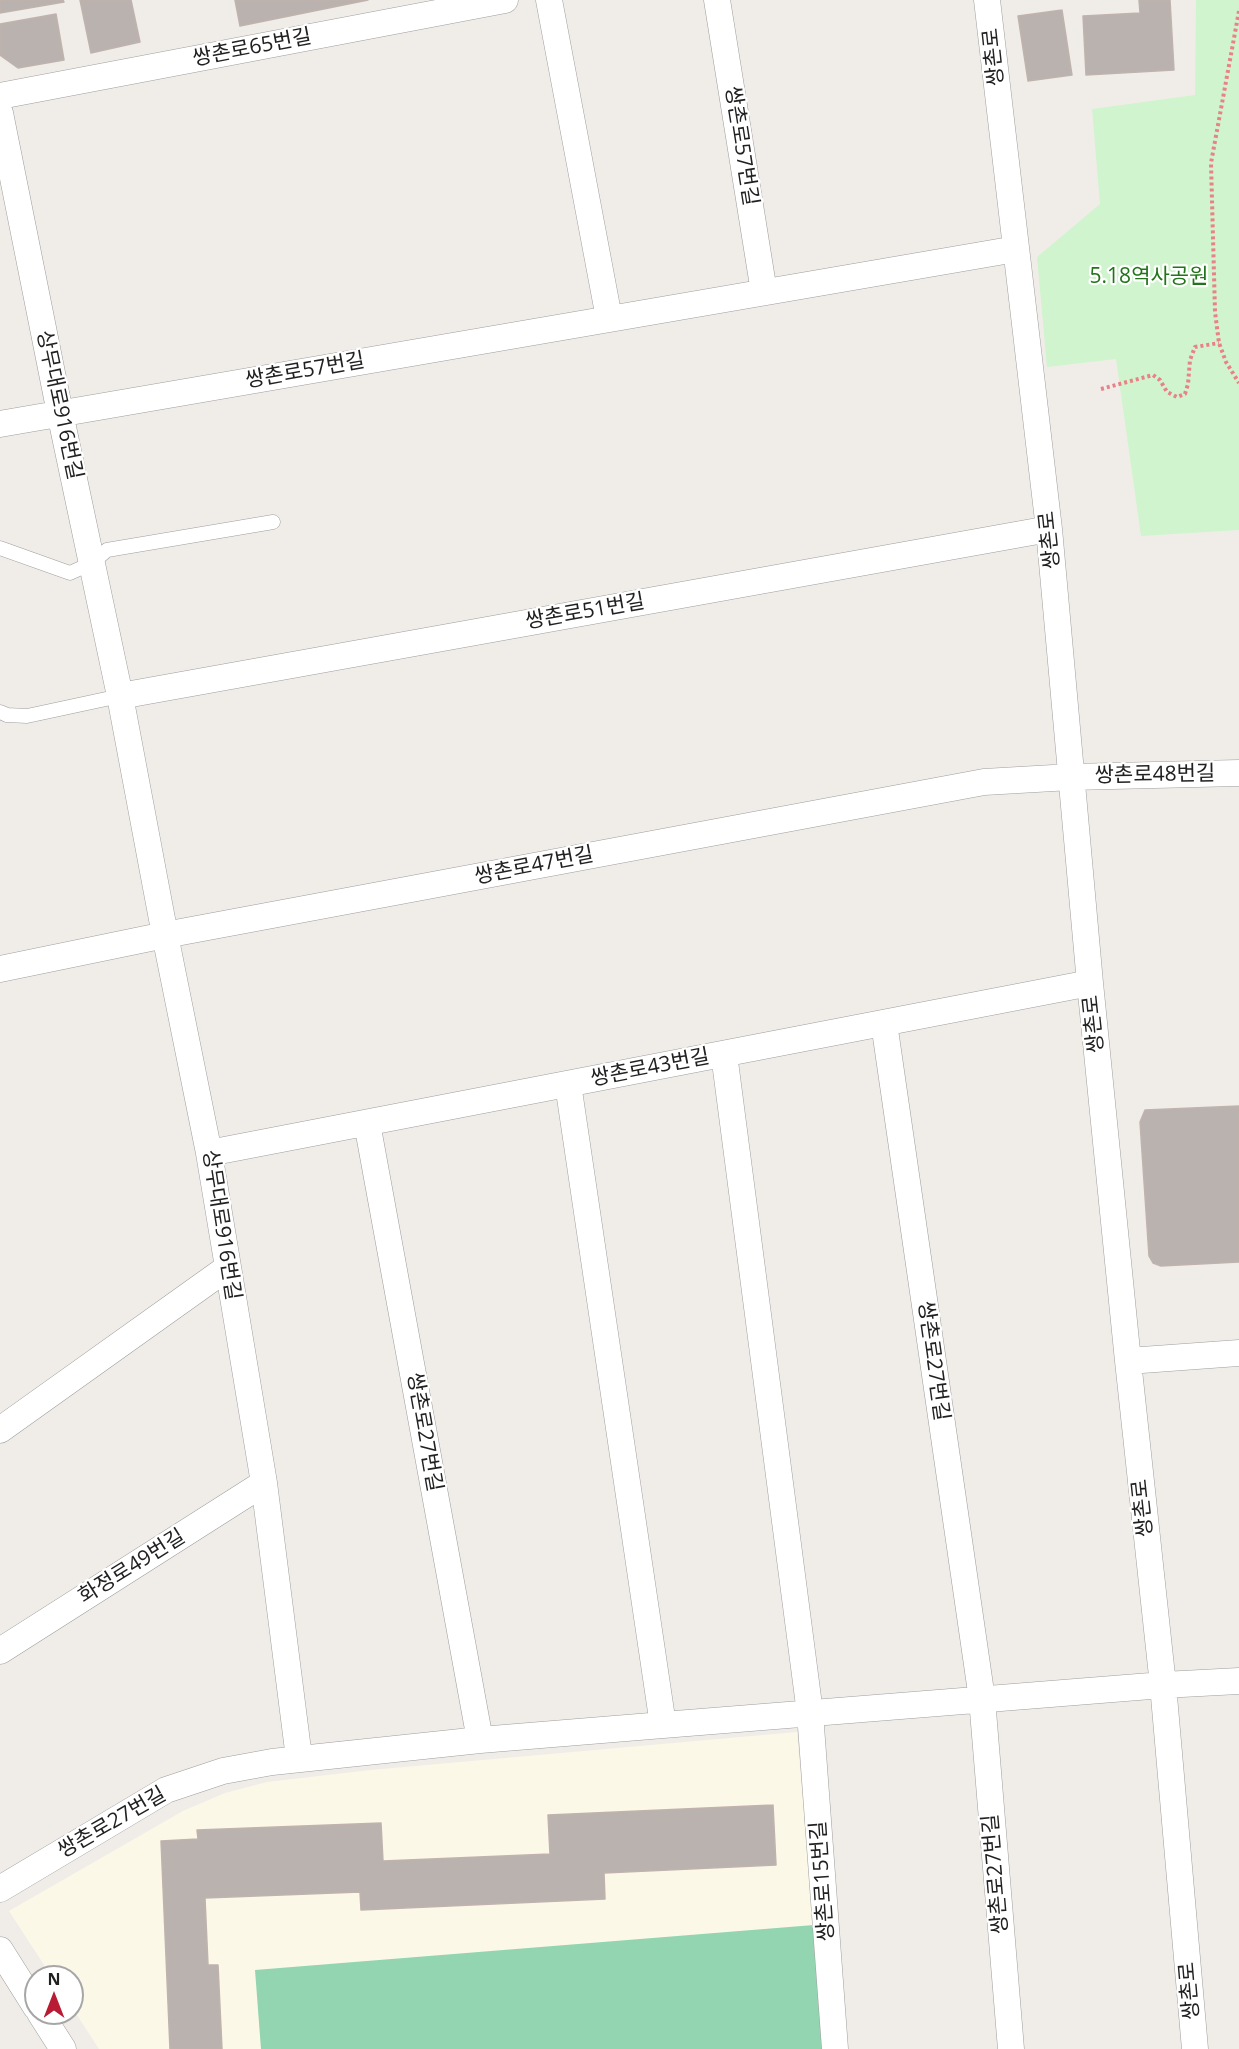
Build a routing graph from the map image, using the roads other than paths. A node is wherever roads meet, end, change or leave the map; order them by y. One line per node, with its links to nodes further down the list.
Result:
1 (505, 0): 5 (street, 쌍촌로65번길)
2 (549, 0): 9 (street)
3 (717, 0): 8 (street, 쌍촌로57번길)
4 (987, 0): 7 (street, 쌍촌로)
5 (0, 96)
6 (0, 113): 10 (street, 상무대로916번길)
7 (1016, 249): 8 (street, 쌍촌로57번길); 13 (street, 쌍촌로)
8 (764, 292): 9 (street, 쌍촌로57번길)
9 (609, 318): 10 (street, 쌍촌로57번길)
10 (60, 413): 11 (street, 쌍촌로57번길); 15 (street, 상무대로916번길)
11 (0, 424)
12 (273, 522): 15 (lane)
13 (1049, 529): 16 (street, 쌍촌로51번길); 19 (street, 쌍촌로)
14 (0, 548): 15 (lane)
15 (92, 563): 16 (street, 상무대로916번길)
16 (120, 696): 17 (lane); 20 (street, 상무대로916번길)
17 (0, 712)
18 (1239, 773): 19 (street, 쌍촌로48번길)
19 (1071, 777): 20 (street, 쌍촌로47번길); 22 (street, 쌍촌로)
20 (165, 935): 21 (street, 쌍촌로47번길); 27 (street, 상무대로916번길)
21 (0, 969)
22 (1090, 983): 23 (street, 쌍촌로43번길); 30 (street, 쌍촌로)
23 (884, 1023): 24 (street, 쌍촌로43번길); 36 (street, 쌍촌로27번길)
24 (724, 1054): 25 (street, 쌍촌로43번길); 37 (street)
25 (568, 1084): 26 (street, 쌍촌로43번길); 38 (street)
26 (367, 1123): 27 (street, 쌍촌로43번길); 39 (street, 쌍촌로27번길)
27 (209, 1153): 28 (street, 상무대로916번길)
28 (227, 1268): 31 (street); 32 (street, 상무대로916번길)
29 (1239, 1353): 30 (street)
30 (1128, 1361): 35 (street, 쌍촌로)
31 (0, 1430)
32 (264, 1483): 33 (street, 화정로49번길); 40 (street, 상무대로916번길)
33 (0, 1651)
34 (1239, 1681): 35 (street, 쌍촌로27번길)
35 (1162, 1684): 36 (street, 쌍촌로27번길); 48 (street, 쌍촌로)
36 (982, 1699): 37 (street, 쌍촌로27번길); 47 (street, 쌍촌로27번길)
37 (810, 1713): 38 (street, 쌍촌로27번길); 46 (street, 쌍촌로15번길)
38 (663, 1725): 39 (street, 쌍촌로27번길)
39 (480, 1740): 40 (street, 쌍촌로27번길)
40 (299, 1758): 41 (street, 쌍촌로27번길)
41 (0, 1889)
42 (0, 1950): 43 (street)
43 (24, 1988)
44 (48, 2025): 45 (street)
45 (63, 2049)
46 (835, 2049)
47 (1011, 2049)
48 (1195, 2049)

